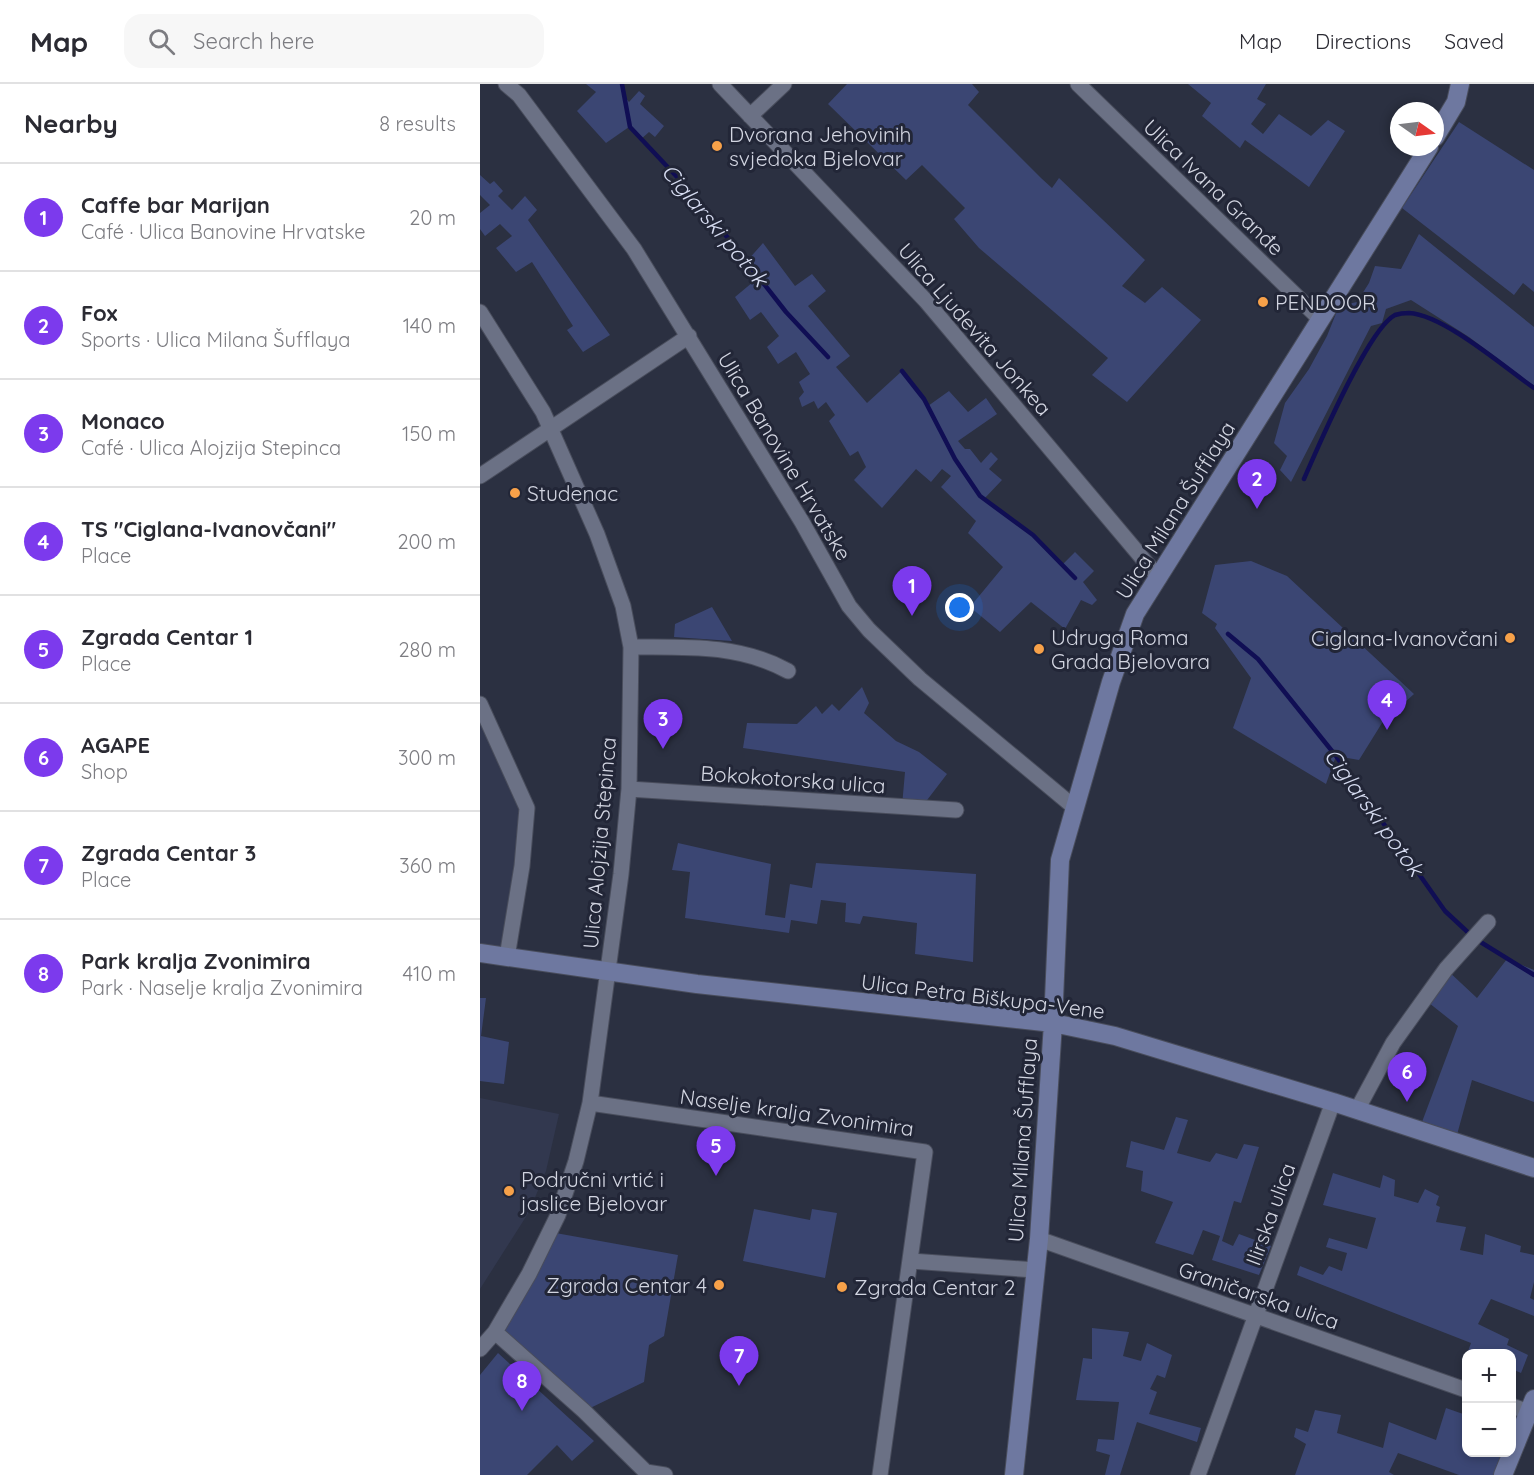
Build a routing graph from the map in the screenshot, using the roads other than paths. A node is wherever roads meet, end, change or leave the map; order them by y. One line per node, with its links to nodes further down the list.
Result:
1 (506, 84): 11 (street, Ulica Banovine Hrvatske)
2 (720, 84): 6 (street, Ulica Ljudevita Jonkea)
3 (784, 84): 6 (street)
4 (1078, 84): 10 (street, Ulica Ivana Granđe)
5 (1460, 84): 7 (street)
6 (750, 116): 14 (street, Ulica Ljudevita Jonkea)
7 (1444, 122)
8 (1423, 156): 10 (street, Ulica Milana Šufflaya)
9 (480, 312): 12 (street, Ulica Alojzija Stepinca)
10 (1321, 320): 14 (street, Ulica Milana Šufflaya)
11 (689, 336): 12 (street); 19 (street, Ulica Banovine Hrvatske)
12 (550, 427): 13 (street); 15 (street, Ulica Alojzija Stepinca)
13 (480, 476)
14 (1159, 578): 19 (street, Ulica Milana Šufflaya)
15 (631, 647): 16 (street); 18 (street, Ulica Alojzija Stepinca)
16 (788, 671)
17 (480, 704): 23 (street)
18 (628, 789): 20 (street, Bokokotorska ulica); 24 (street, Ulica Alojzija Stepinca)
19 (1074, 807): 25 (street, Ulica Milana Šufflaya)
20 (956, 810)
21 (1488, 922): 28 (street)
22 (480, 953): 23 (street, Ulica Petra Biškupa-Vene)
23 (507, 957): 24 (street, Ulica Petra Biškupa-Vene)
24 (608, 970): 25 (street, Ulica Petra Biškupa-Vene); 27 (street, Ulica Alojzija Stepinca)
25 (1053, 1023): 26 (street, Ulica Petra Biškupa-Vene); 30 (street, Ulica Milana Šufflaya)
26 (1333, 1102): 28 (street, Ulica Petra Biškupa-Vene); 33 (street, Ilirska ulica)
27 (590, 1103): 31 (street, Naselje kralja Zvonimira); 34 (street, Ulica Alojzija Stepinca)
28 (1357, 1110): 29 (street, Ulica Petra Biškupa-Vene)
29 (1534, 1168)
30 (1039, 1239): 32 (street, Ulica Milana Šufflaya); 33 (street, Graničarska ulica)
31 (911, 1261): 32 (street); 39 (street, Naselje kralja Zvonimira)
32 (1035, 1270): 40 (street, Ulica Milana Šufflaya)
33 (1256, 1316): 36 (street, Graničarska ulica); 41 (street, Ilirska ulica)
34 (495, 1332): 35 (street, Ulica Alojzija Stepinca); 38 (street)
35 (480, 1349)
36 (1462, 1388)
37 (1525, 1406): 42 (street)
38 (665, 1475)
39 (880, 1475)
40 (1014, 1475)
41 (1198, 1475)
42 (1503, 1475)

